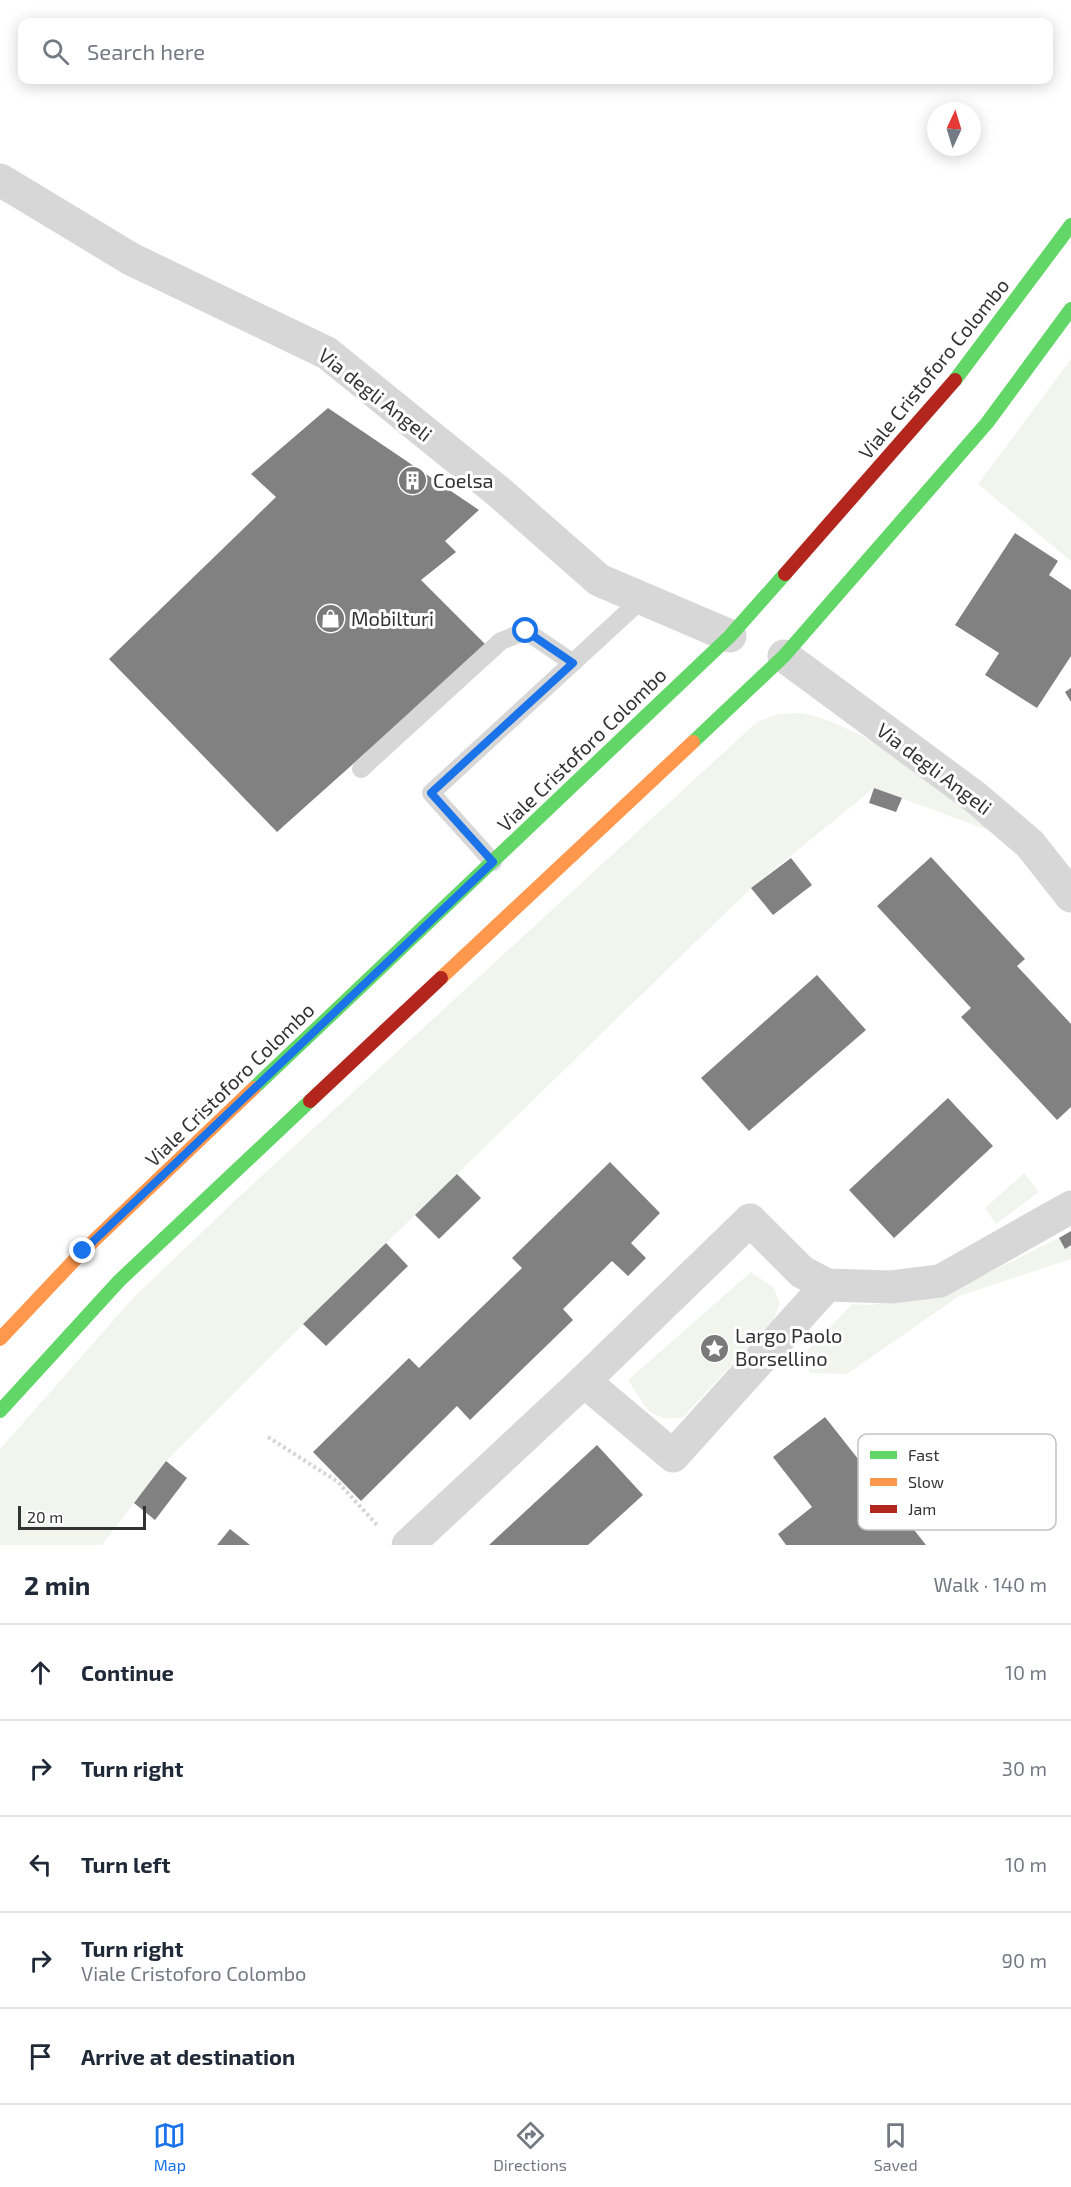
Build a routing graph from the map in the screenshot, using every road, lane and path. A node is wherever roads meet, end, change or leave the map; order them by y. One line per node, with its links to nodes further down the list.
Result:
1 (0, 180): 4 (street, Via degli Angeli)
2 (1071, 225): 5 (main road, Viale Cristoforo Colombo)
3 (1071, 309): 6 (main road)
4 (642, 599): 5 (street, Via degli Angeli); 7 (lane)
5 (730, 636): 9 (main road, Viale Cristoforo Colombo)
6 (784, 656): 10 (street, Via degli Angeli); 15 (main road)
7 (573, 663): 8 (lane); 9 (lane)
8 (362, 769)
9 (493, 862): 13 (main road, Viale Cristoforo Colombo)
10 (1071, 896)
11 (1071, 1207): 12 (street)
12 (827, 1285): 14 (street); 14 (street)
13 (0, 1339)
14 (584, 1381): 17 (street)
15 (0, 1411)
16 (268, 1437): 17 (path)
17 (395, 1537)

